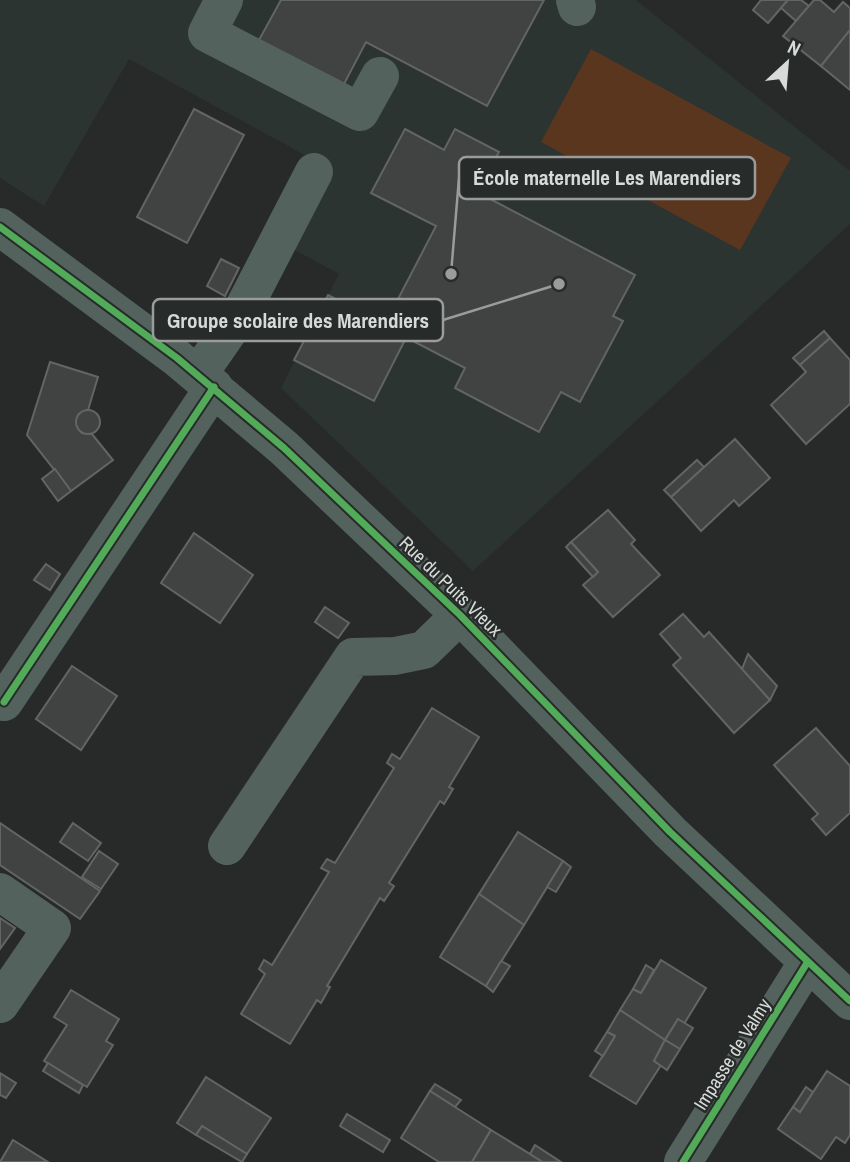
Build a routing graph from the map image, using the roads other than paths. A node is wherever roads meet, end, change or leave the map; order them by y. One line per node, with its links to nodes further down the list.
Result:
1 (224, 0): 2 (street)
2 (380, 76)
3 (314, 172): 5 (street)
4 (0, 227): 5 (street, Rue du Puits Vieux)
5 (206, 381): 6 (street, Rue du Puits Vieux); 7 (street)
6 (460, 615): 8 (street); 10 (street, Rue du Puits Vieux)
7 (4, 702)
8 (227, 846)
9 (0, 892): 12 (street)
10 (807, 963): 11 (street, Rue du Puits Vieux); 13 (street, Impasse de Valmy)
11 (850, 1001)
12 (0, 1004)
13 (683, 1162)

